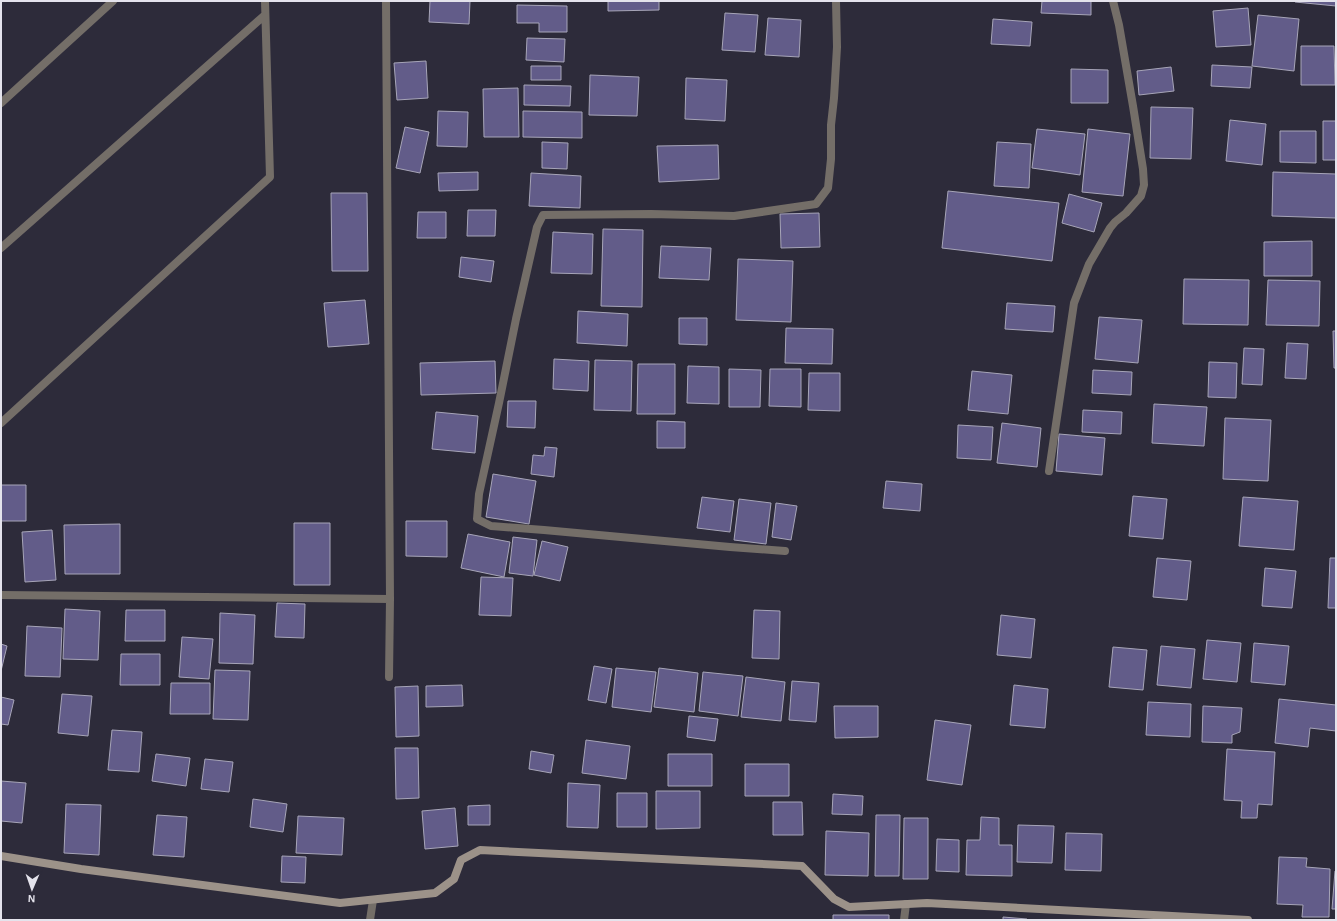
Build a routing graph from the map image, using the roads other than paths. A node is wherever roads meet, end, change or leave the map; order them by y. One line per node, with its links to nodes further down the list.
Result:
1 (113, 1): 7 (street)
2 (265, 1): 6 (street)
3 (386, 1): 13 (street)
4 (836, 1): 11 (street)
5 (1113, 1): 10 (street)
6 (265, 15): 8 (street); 9 (street)
7 (1, 103)
8 (1, 248)
9 (1, 423)
10 (1049, 472)
11 (785, 550)
12 (1, 595): 13 (street)
13 (390, 599): 14 (street)
14 (389, 677)
15 (1, 856): 16 (street)
16 (373, 900): 17 (street); 18 (street)
17 (906, 904): 19 (street); 20 (street)
18 (370, 920)
19 (904, 920)
20 (1248, 920)

